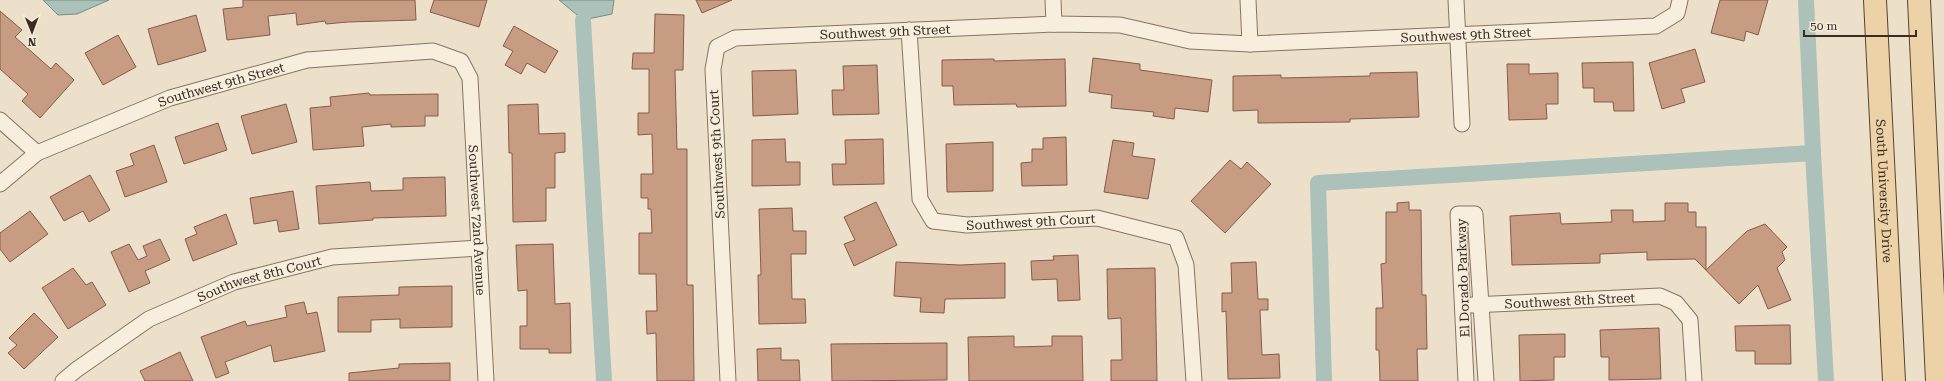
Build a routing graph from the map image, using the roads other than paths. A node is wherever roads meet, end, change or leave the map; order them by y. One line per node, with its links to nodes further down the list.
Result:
1 (1052, 0): 7 (street)
2 (1248, 0): 10 (street)
3 (1456, 0): 9 (street)
4 (1875, 0): 27 (main road, South University Drive)
5 (1920, 0): 28 (main road)
6 (1679, 6): 9 (street, Southwest 9th Street)
7 (1054, 24): 8 (street, Southwest 9th Street); 10 (street, Southwest 9th Street)
8 (909, 30): 11 (street, Southwest 9th Street); 23 (street, Southwest 9th Court)
9 (1458, 35): 10 (street, Southwest 9th Street); 14 (street)
10 (1250, 44)
11 (717, 47): 22 (street, Southwest 9th Court)
12 (461, 61): 15 (street, Southwest 9th Street); 17 (street, Southwest 72nd Avenue)
13 (0, 120): 15 (street)
14 (1462, 124)
15 (37, 154): 16 (street, Southwest 9th Street)
16 (0, 184)
17 (480, 248): 20 (street, Southwest 8th Court); 21 (street, Southwest 72nd Avenue)
18 (1482, 304): 19 (street, Southwest 8th Street); 19 (street, El Dorado Parkway); 25 (street, El Dorado Parkway); 26 (street, Southwest 8th Street)
19 (1463, 306): 24 (street, El Dorado Parkway)
20 (64, 381)
21 (486, 381)
22 (728, 381)
23 (1194, 381)
24 (1466, 381)
25 (1486, 381)
26 (1694, 381)
27 (1894, 381)
28 (1937, 381)

